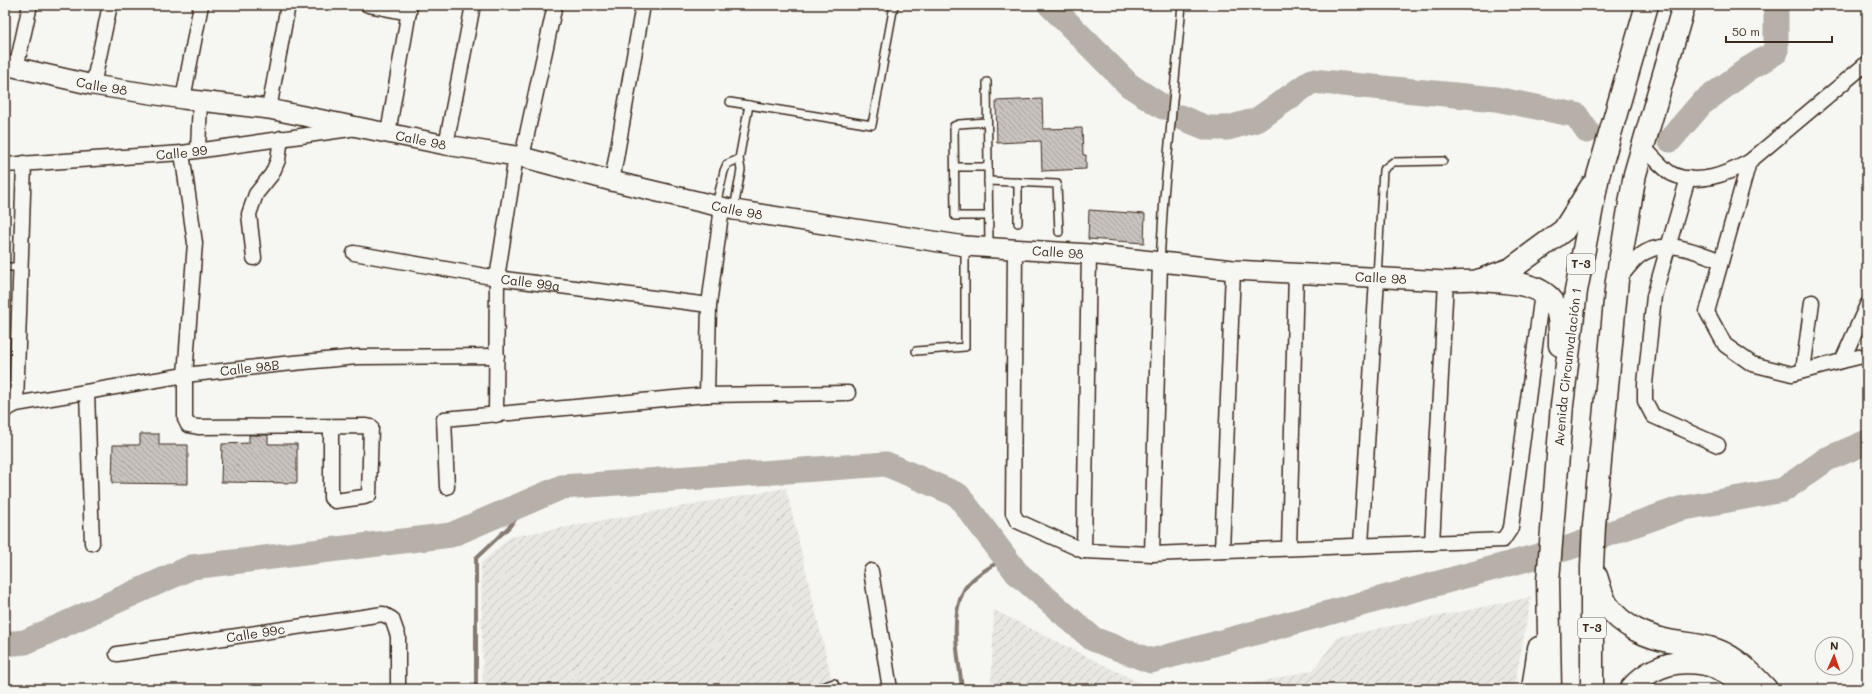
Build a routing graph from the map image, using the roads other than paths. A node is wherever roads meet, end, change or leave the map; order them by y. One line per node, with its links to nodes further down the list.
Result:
1 (30, 5): 15 (street)
2 (110, 5): 17 (street)
3 (201, 5): 18 (street)
4 (288, 5): 21 (street)
5 (368, 5): 13 (street)
6 (473, 5): 26 (street)
7 (555, 5): 30 (street)
8 (643, 5): 40 (street)
9 (894, 5): 20 (lane)
10 (1182, 5): 55 (lane)
11 (1647, 5): 38 (main road, Avenida Circunvalación 1 / T-3)
12 (1684, 5): 27 (main road, T-3)
13 (410, 9): 24 (street)
14 (1867, 63): 33 (street)
15 (11, 67): 17 (street, Calle 98)
16 (987, 82): 22 (lane)
17 (93, 85): 18 (street, Calle 98)
18 (192, 100): 21 (street, Calle 98); 28 (street)
19 (730, 102): 20 (lane)
20 (749, 105): 31 (lane)
21 (270, 109): 23 (street, Calle 98)
22 (988, 122): 36 (lane); 37 (lane)
23 (357, 128): 24 (street, Calle 98); 25 (street, Calle 99)
24 (388, 133): 26 (street, Calle 98)
25 (280, 138): 28 (street, Calle 99); 53 (street)
26 (446, 145): 30 (street, Calle 98)
27 (1643, 146): 39 (street); 63 (main road, T-3)
28 (198, 150): 29 (street, Calle 99)
29 (182, 153): 35 (street, Calle 99); 74 (street)
30 (519, 157): 40 (street, Calle 98); 60 (street)
31 (739, 159): 43 (lane); 43 (lane)
32 (1443, 161): 61 (lane)
33 (1749, 162): 39 (street); 54 (street)
34 (5, 164): 35 (street, Calle 99)
35 (24, 164): 57 (street)
36 (955, 167): 37 (lane); 44 (lane)
37 (988, 167): 41 (lane)
38 (1598, 176): 62 (main road); 78 (main road, Avenida Circunvalación 1 / T-3)
39 (1688, 178): 48 (street)
40 (612, 181): 43 (street, Calle 98)
41 (988, 181): 42 (lane); 44 (lane)
42 (1018, 182): 45 (lane); 46 (lane)
43 (724, 207): 47 (street, Calle 98); 67 (street)
44 (989, 216): 49 (lane)
45 (1018, 223)
46 (1059, 232)
47 (965, 246): 49 (street, Calle 98); 69 (lane)
48 (1668, 246): 54 (street); 63 (street); 82 (street)
49 (989, 248): 50 (street, Calle 98)
50 (1015, 249): 52 (street, Calle 98); 88 (street)
51 (354, 252): 60 (street, Calle 99a)
52 (1089, 254): 55 (street, Calle 98); 88 (street)
53 (254, 258)
54 (1721, 261): 73 (street)
55 (1160, 262): 58 (street, Calle 98); 90 (street)
56 (5, 267): 57 (lane)
57 (21, 267): 79 (street)
58 (1234, 270): 59 (street, Calle 98); 89 (street)
59 (1296, 272): 61 (street, Calle 98); 87 (street)
60 (497, 278): 67 (street, Calle 99a); 71 (street)
61 (1377, 278): 64 (street, Calle 98); 86 (street)
62 (1480, 280): 64 (street, Calle 98); 65 (main road)
63 (1617, 280): 91 (main road, T-3)
64 (1446, 282): 85 (street)
65 (1542, 293): 78 (main road); 85 (street)
66 (1812, 302): 73 (street)
67 (709, 305): 77 (street)
68 (1867, 305): 72 (street)
69 (916, 350)
70 (1867, 355): 72 (street)
71 (497, 356): 74 (street, Calle 98B); 80 (street)
72 (1842, 361): 73 (street)
73 (1803, 371)
74 (185, 375): 75 (street, Calle 98B); 81 (street)
75 (87, 392): 79 (street, Calle 98B); 84 (street)
76 (848, 393): 77 (street)
77 (707, 395): 80 (street)
78 (1562, 405): 93 (main road, Avenida Circunvalación 1 / T-3)
79 (11, 407)
80 (496, 414): 83 (street)
81 (331, 427): 81 (street)
82 (1718, 445)
83 (446, 487)
84 (92, 543)
85 (1432, 543): 86 (street)
86 (1361, 546): 87 (street)
87 (1289, 548): 89 (street)
88 (1084, 551): 90 (street)
89 (1222, 551): 90 (street)
90 (1152, 554)
91 (1592, 566): 101 (main road, T-3); 104 (main road)
92 (871, 571): 98 (street)
93 (1548, 581): 99 (main road); 100 (main road, Avenida Circunvalación 1 / T-3)
94 (117, 654): 95 (street, Calle 99c)
95 (398, 689)
96 (816, 689): 97 (lane)
97 (836, 689)
98 (890, 689)
99 (1533, 689)
100 (1550, 689)
101 (1592, 689)
102 (1631, 689): 103 (main road)
103 (1747, 689)
104 (1766, 689)

